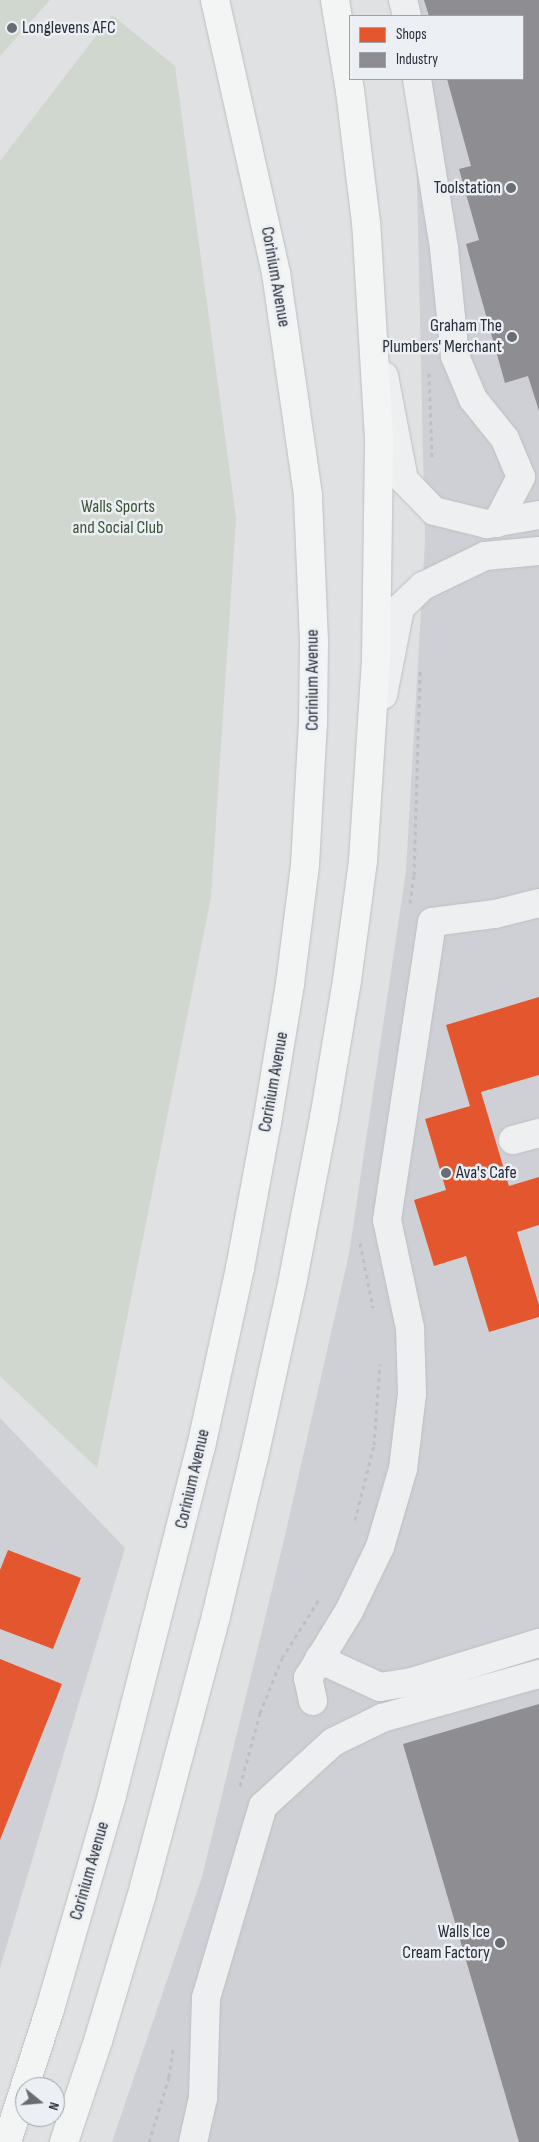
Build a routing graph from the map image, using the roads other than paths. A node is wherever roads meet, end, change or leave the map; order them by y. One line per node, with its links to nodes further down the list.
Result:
1 (215, 0): 18 (highway, Corinium Avenue)
2 (335, 0): 6 (highway)
3 (403, 0): 4 (lane)
4 (407, 15)
5 (417, 80): 8 (lane)
6 (373, 318): 8 (lane); 10 (highway)
7 (539, 515): 8 (lane)
8 (497, 523)
9 (539, 551): 10 (lane)
10 (370, 755): 19 (highway)
11 (539, 903): 15 (lane)
12 (539, 1133): 13 (lane)
13 (513, 1140)
14 (539, 1643): 15 (lane)
15 (319, 1659): 17 (lane)
16 (539, 1674): 20 (lane)
17 (313, 1701)
18 (7, 2142)
19 (64, 2142)
20 (192, 2142)

